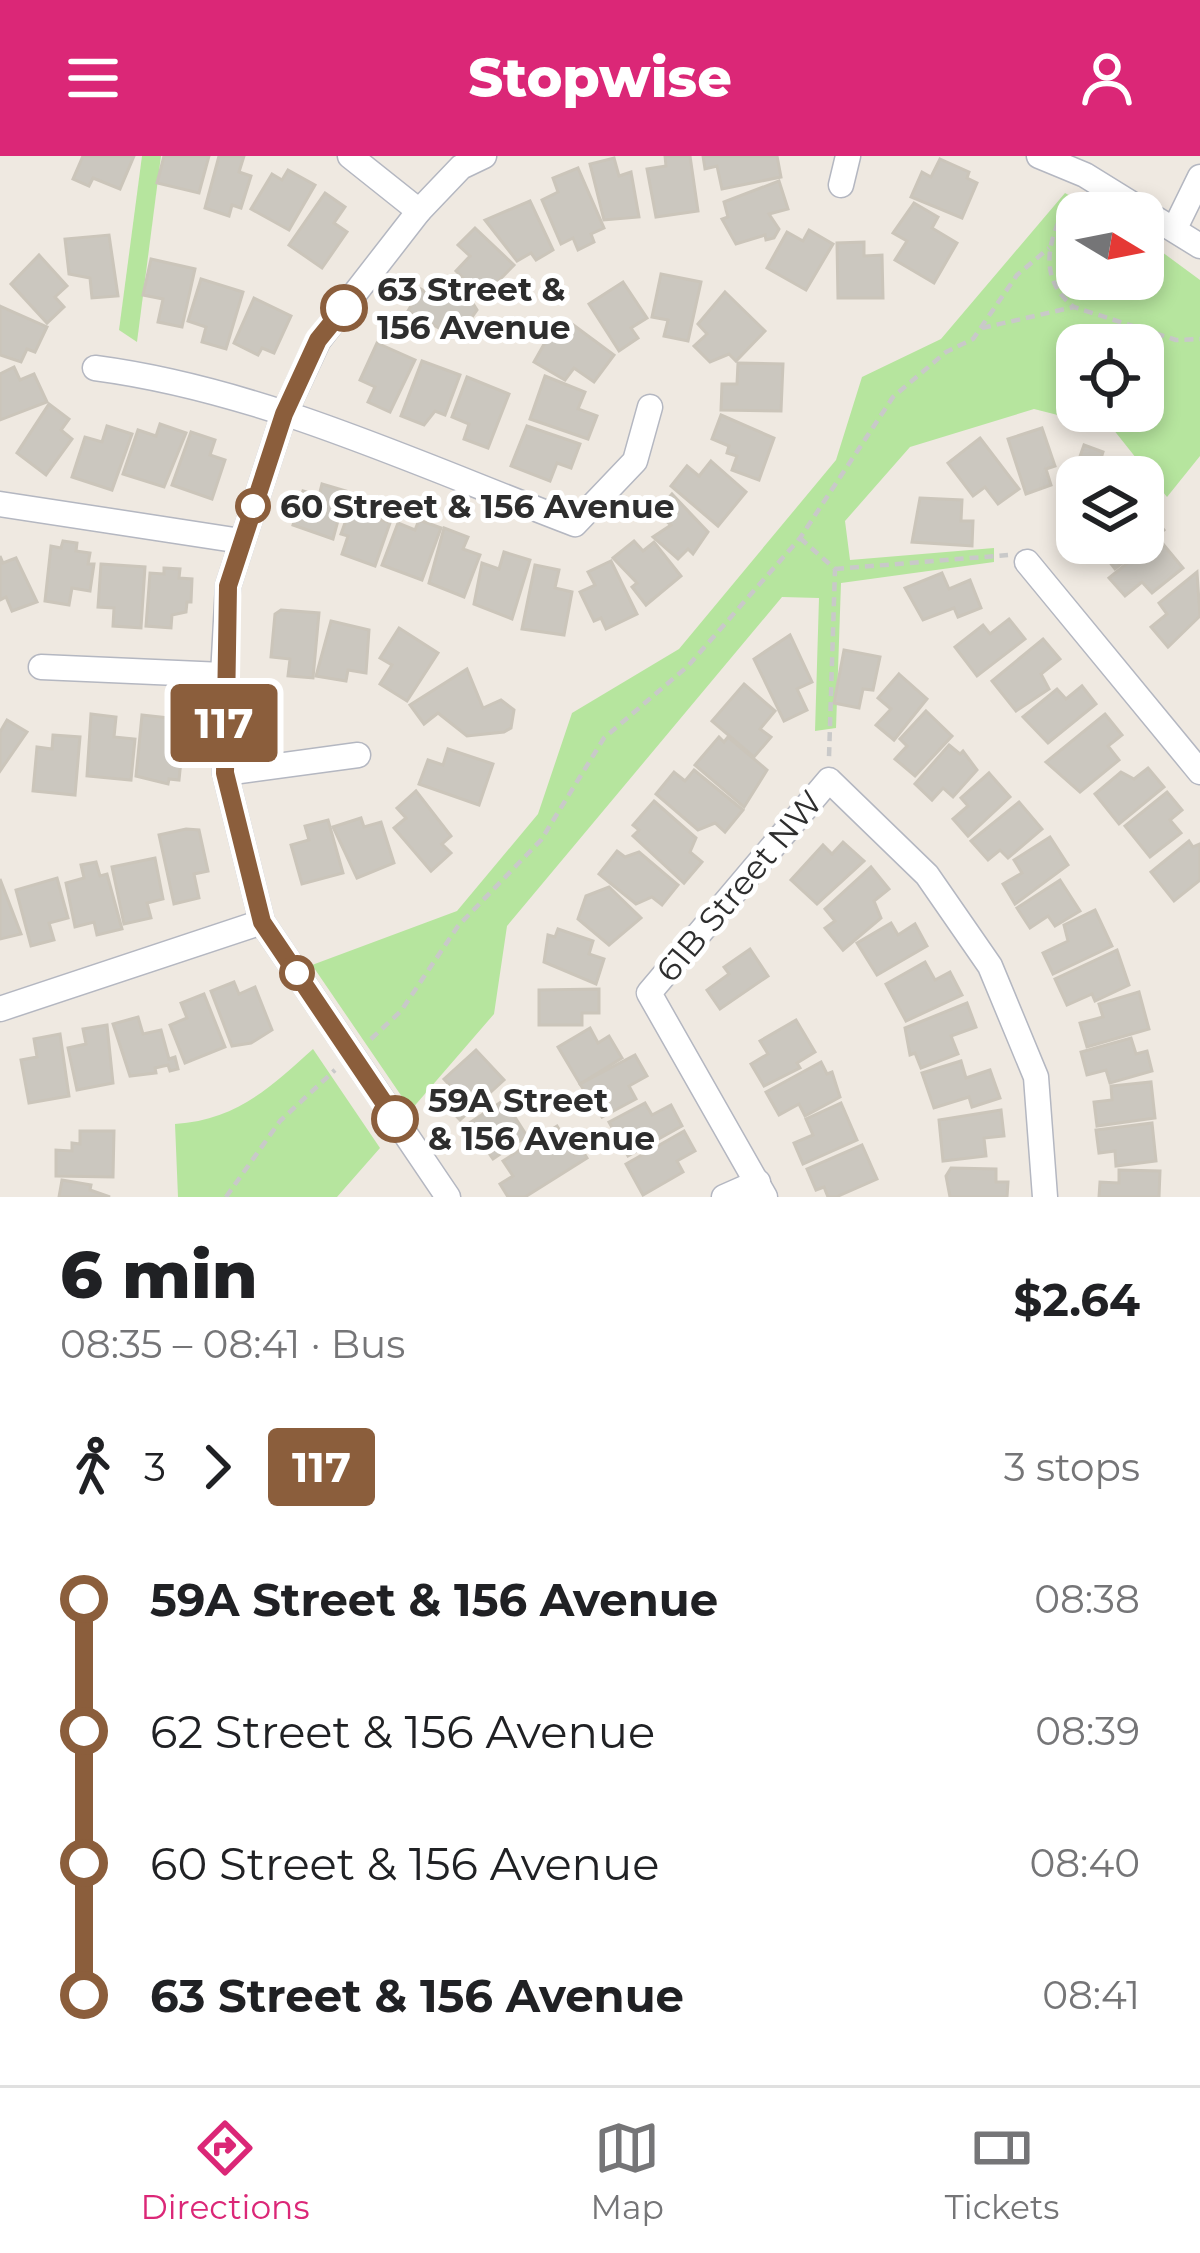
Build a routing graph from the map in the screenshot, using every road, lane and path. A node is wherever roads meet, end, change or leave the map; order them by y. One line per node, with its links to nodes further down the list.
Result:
1 (350, 156): 8 (street)
2 (484, 156): 8 (street)
3 (848, 156): 7 (street)
4 (1039, 156): 5 (street)
5 (1085, 175): 9 (street); 11 (path)
6 (1200, 177): 9 (street)
7 (841, 185)
8 (419, 211): 17 (street)
9 (1176, 226): 10 (street)
10 (1200, 246)
11 (1049, 248): 12 (path); 13 (path)
12 (1074, 308): 13 (path); 14 (path)
13 (982, 328): 19 (path)
14 (1200, 339)
15 (95, 368): 17 (street)
16 (650, 407): 17 (street)
17 (284, 414): 20 (street)
18 (0, 504): 20 (street)
19 (800, 538): 22 (path); 31 (path)
20 (241, 542): 24 (street)
21 (1027, 562): 22 (path); 26 (street)
22 (835, 569): 28 (path)
23 (41, 667): 24 (street)
24 (224, 675): 27 (street)
25 (358, 755): 27 (street)
26 (1200, 772)
27 (225, 773): 29 (street)
28 (830, 779): 32 (street, 61B Street NW); 36 (street)
29 (262, 922): 30 (street); 31 (street)
30 (0, 1009)
31 (352, 1055): 33 (path); 34 (street)
32 (762, 1190): 35 (street)
33 (226, 1197)
34 (448, 1197)
35 (724, 1197)
36 (1045, 1197)

